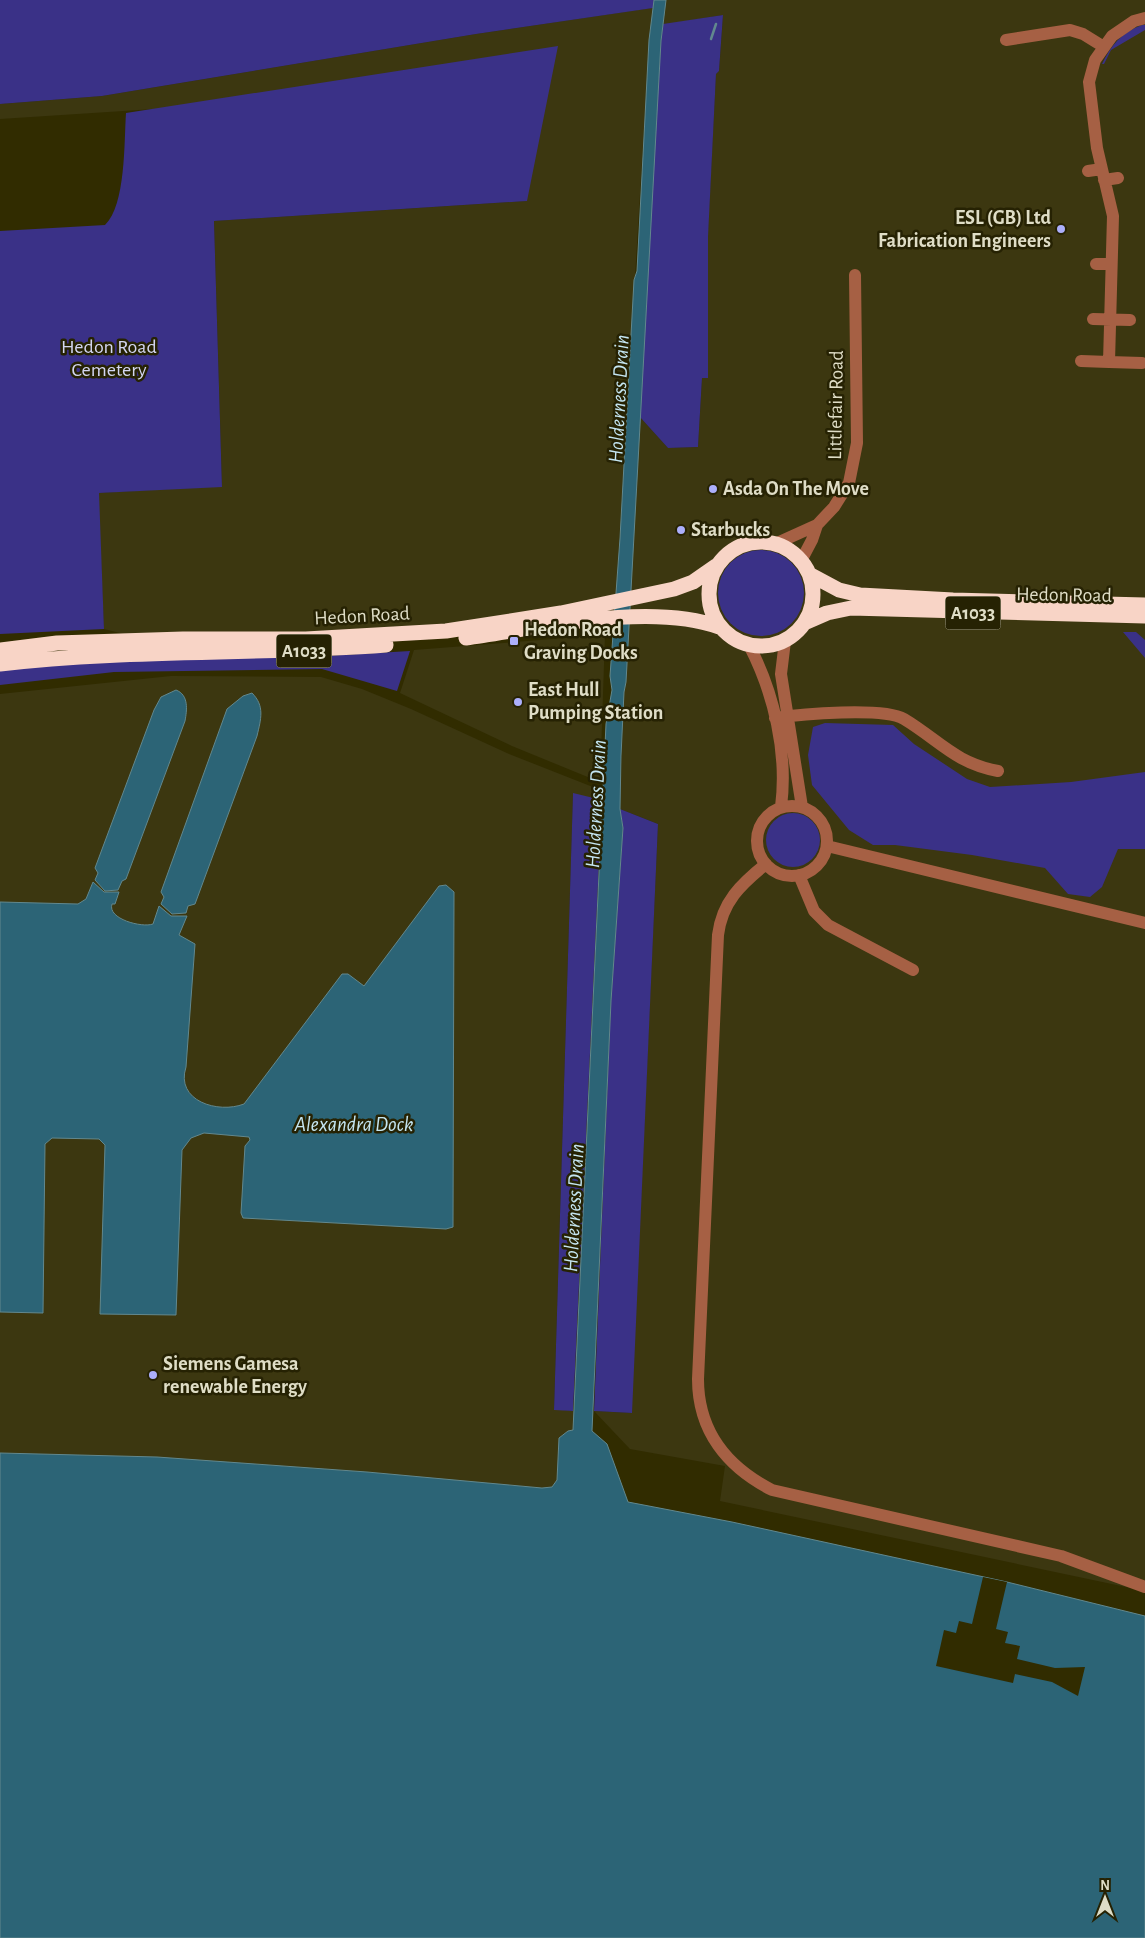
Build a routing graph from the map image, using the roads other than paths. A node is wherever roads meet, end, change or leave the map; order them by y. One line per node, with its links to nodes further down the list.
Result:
1 (1145, 18): 3 (street)
2 (1006, 40): 3 (street)
3 (1104, 47): 5 (street)
4 (1088, 171): 5 (street)
5 (1103, 174): 6 (street); 8 (street)
6 (1118, 178)
7 (1096, 264): 8 (street)
8 (1111, 264): 11 (street)
9 (855, 275): 16 (street, Littlefair Road)
10 (1093, 319): 11 (street)
11 (1110, 320): 12 (street); 14 (street)
12 (1130, 320)
13 (1081, 361): 14 (street)
14 (1109, 362): 15 (street)
15 (1142, 362)
16 (817, 525): 17 (street, Littlefair Road); 18 (street, Littlefair Road)
17 (775, 544): 18 (highway, A1033); 19 (highway, A1033)
18 (801, 561): 20 (highway, A1033)
19 (716, 566): 24 (highway); 27 (highway, Hedon Road / A1033)
20 (811, 576): 21 (highway, Hedon Road / A1033); 23 (highway, A1033)
21 (1145, 605)
22 (1145, 616): 23 (highway, Hedon Road / A1033)
23 (804, 623): 25 (highway, A1033)
24 (719, 627): 26 (highway, A1033); 28 (highway, Hedon Road / A1033)
25 (785, 641): 26 (highway, A1033); 29 (street)
26 (749, 645): 29 (street)
27 (0, 650)
28 (0, 664)
29 (781, 717): 30 (street); 31 (street); 32 (street)
30 (998, 771)
31 (782, 807): 32 (street); 34 (street)
32 (802, 807): 33 (street)
33 (827, 846): 35 (street); 36 (street)
34 (766, 864): 35 (street); 38 (street)
35 (799, 875): 37 (street)
36 (1145, 923)
37 (912, 970)
38 (1145, 1587)

